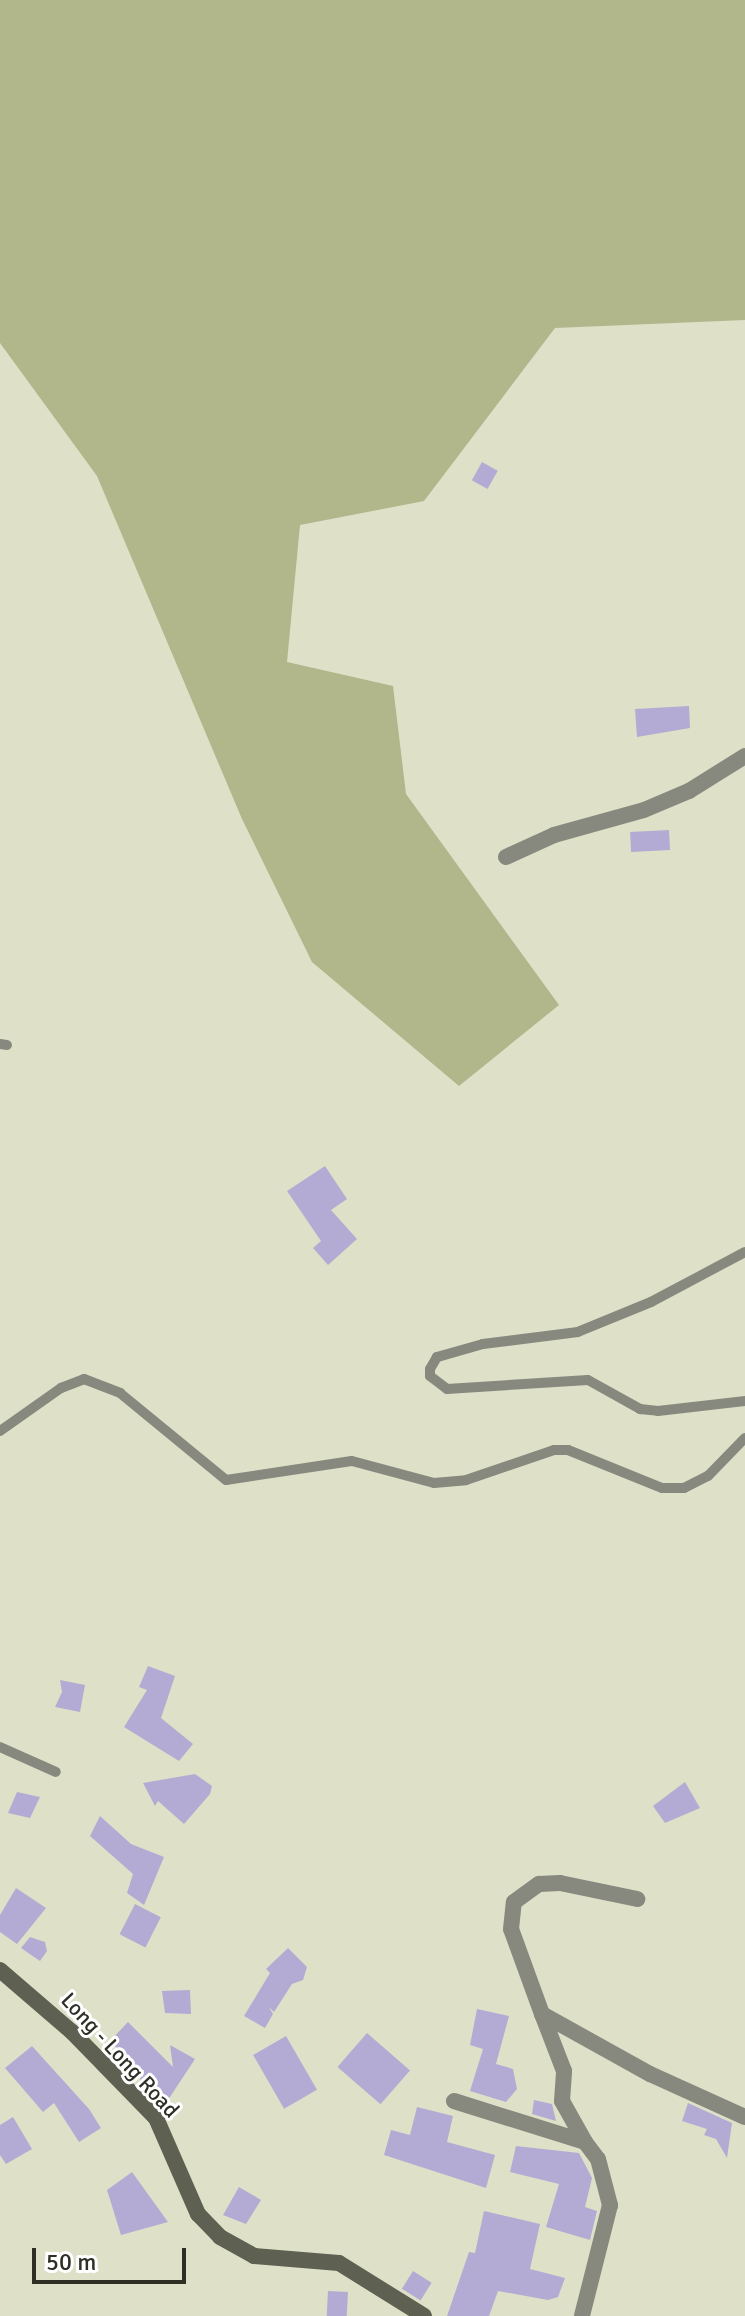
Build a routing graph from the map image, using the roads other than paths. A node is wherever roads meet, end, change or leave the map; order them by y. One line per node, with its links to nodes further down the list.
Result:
1 (745, 756): 2 (street)
2 (506, 857)
3 (745, 1252): 4 (lane)
4 (745, 1401)
5 (0, 1431): 6 (lane)
6 (745, 1438)
7 (0, 1747): 8 (lane)
8 (56, 1772)
9 (637, 1899): 11 (street)
10 (0, 1970): 15 (main road, Long - Long Road)
11 (542, 2014): 13 (street); 14 (street)
12 (454, 2101): 14 (street)
13 (745, 2117)
14 (585, 2142): 16 (street)
15 (424, 2316)
16 (582, 2316)

